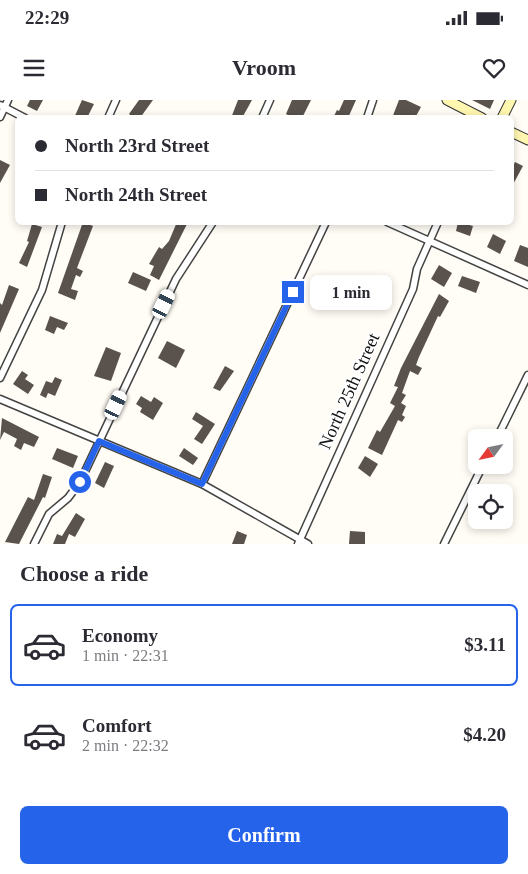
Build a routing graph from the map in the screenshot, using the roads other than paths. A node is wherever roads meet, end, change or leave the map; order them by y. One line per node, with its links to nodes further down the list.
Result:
1 (8, 100): 7 (street)
2 (116, 100): 9 (street)
3 (270, 100): 10 (street)
4 (374, 100): 11 (street)
5 (447, 100): 12 (street)
6 (511, 100): 13 (street)
7 (2, 106): 8 (street); 14 (street)
8 (19, 115)
9 (109, 115)
10 (263, 115)
11 (368, 115)
12 (476, 115)
13 (504, 115)
14 (0, 117)
15 (514, 133): 16 (street)
16 (528, 140)
17 (61, 225): 25 (street)
18 (211, 225): 28 (street)
19 (325, 225): 30 (street)
20 (394, 225): 22 (street)
21 (437, 225): 22 (street, North 25th Street)
22 (430, 241): 23 (street); 31 (street, North 25th Street)
23 (528, 285)
24 (528, 375): 27 (street)
25 (0, 378)
26 (0, 399): 28 (street)
27 (501, 429)
28 (99, 441): 30 (street); 32 (street)
29 (479, 474): 34 (street)
30 (202, 484): 31 (street)
31 (298, 541): 33 (street)
32 (34, 544)
33 (308, 544)
34 (444, 544)

